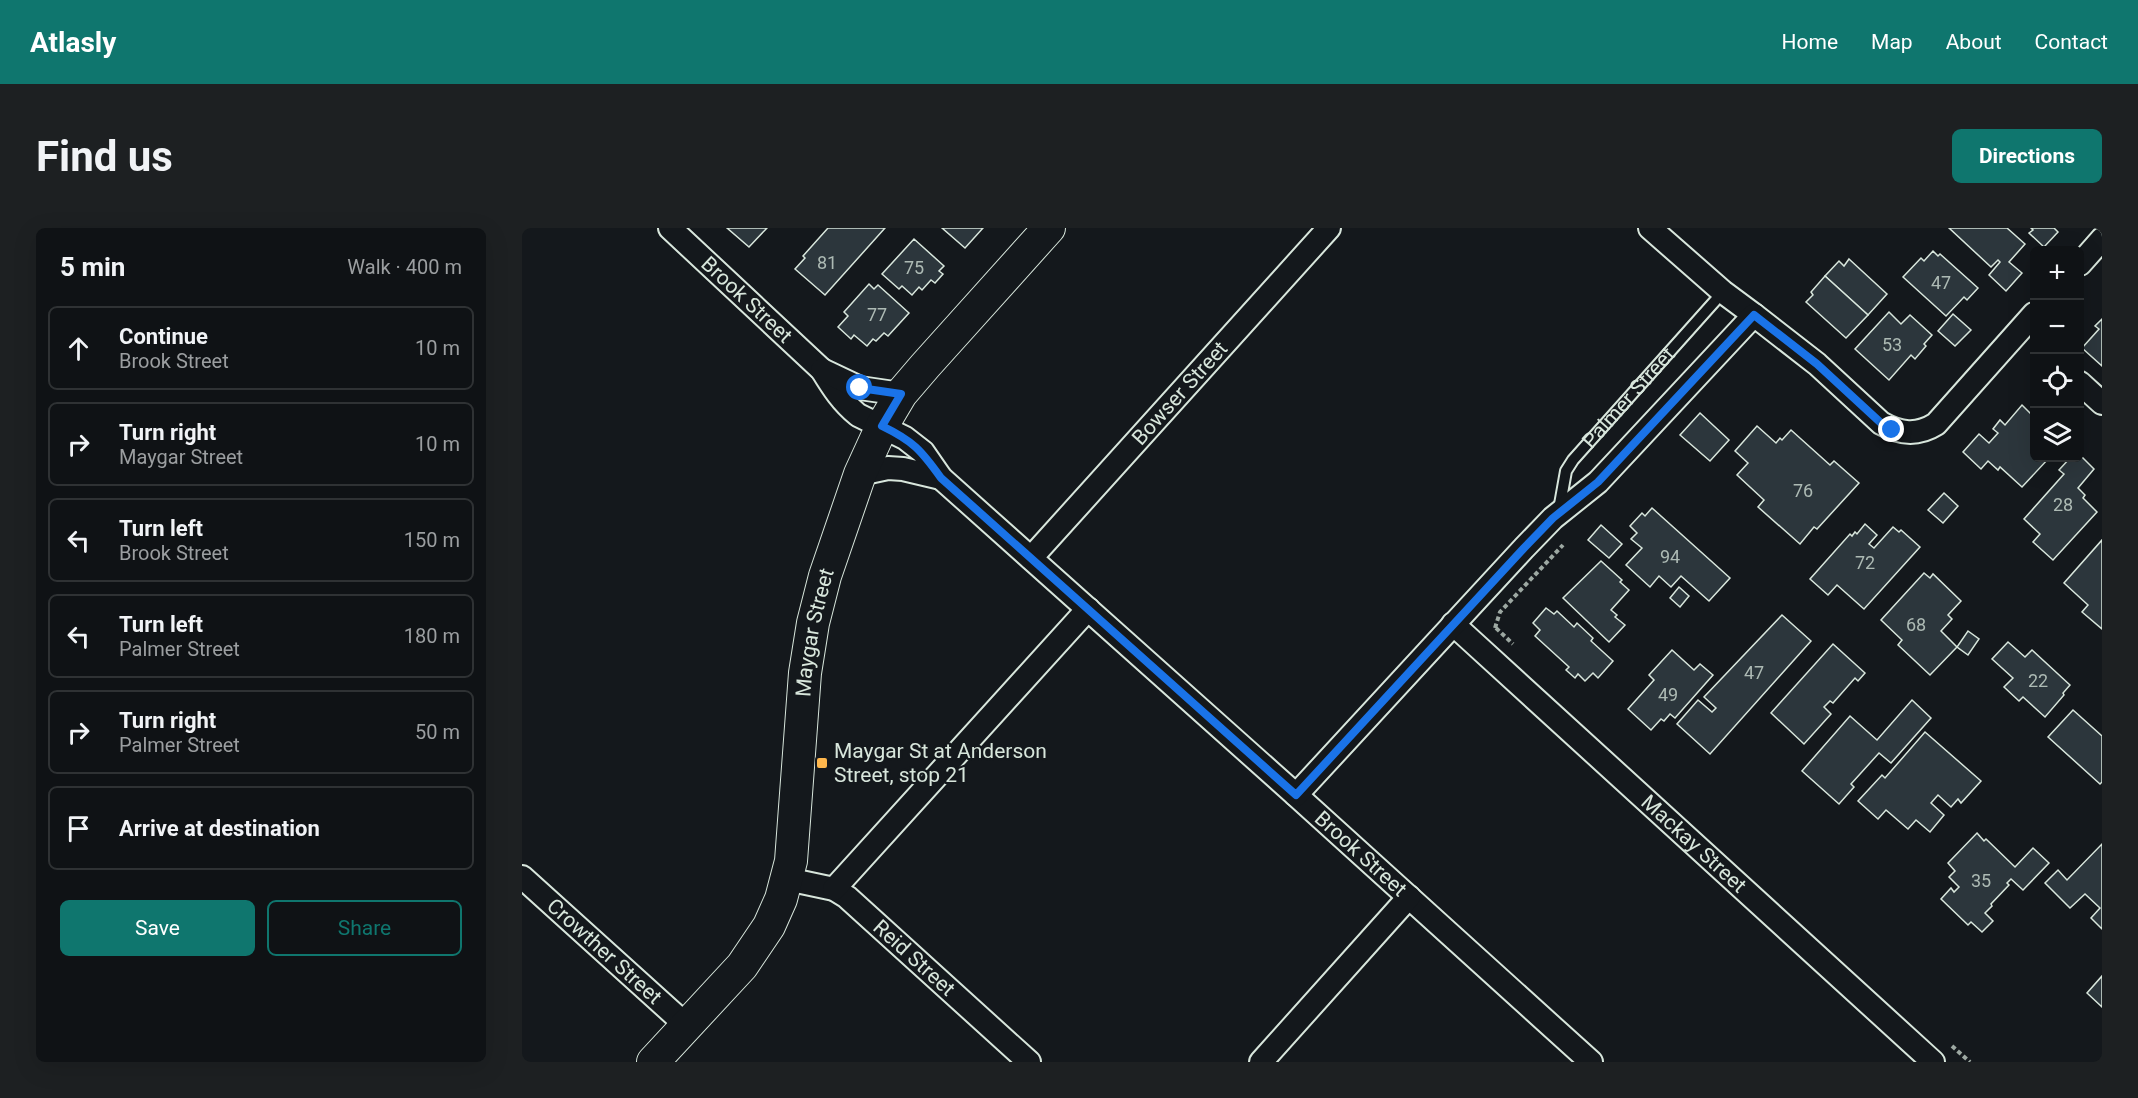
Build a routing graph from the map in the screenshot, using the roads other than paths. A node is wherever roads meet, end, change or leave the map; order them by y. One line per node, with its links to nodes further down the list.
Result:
1 (670, 228): 10 (street, Brook Street)
2 (1049, 228): 12 (main road, Maygar Street)
3 (1329, 228): 18 (street, Bowser Street)
4 (1650, 228): 7 (street)
5 (2102, 239): 6 (street)
6 (2084, 259)
7 (1723, 292): 8 (street); 17 (lane, Palmer Street)
8 (1754, 315): 9 (street); 17 (street, Palmer Street)
9 (2030, 328)
10 (822, 370): 12 (street, Brook Street); 14 (street, Brook Street)
11 (2084, 387): 13 (street)
12 (901, 394): 14 (main road, Maygar Street)
13 (2102, 403)
14 (882, 426): 15 (main road, Maygar Street); 16 (street, Brook Street)
15 (861, 474): 16 (street, Brook Street); 23 (main road, Maygar Street)
16 (941, 478): 18 (street, Brook Street)
17 (1559, 513): 20 (street, Palmer Street)
18 (1031, 558): 19 (street, Brook Street)
19 (1088, 609): 21 (street, Brook Street); 24 (street)
20 (1453, 624): 21 (street, Palmer Street); 31 (street, Mackay Street)
21 (1296, 795): 25 (street, Brook Street)
22 (522, 878): 26 (street, Crowther Street)
23 (787, 879): 24 (street, Reid Street); 26 (main road, Maygar Street)
24 (834, 889): 28 (street, Reid Street)
25 (1409, 897): 29 (street); 30 (street, Brook Street)
26 (687, 1026): 27 (main road, Maygar Street)
27 (653, 1062)
28 (1029, 1062)
29 (1261, 1062)
30 (1591, 1062)
31 (1933, 1062)

